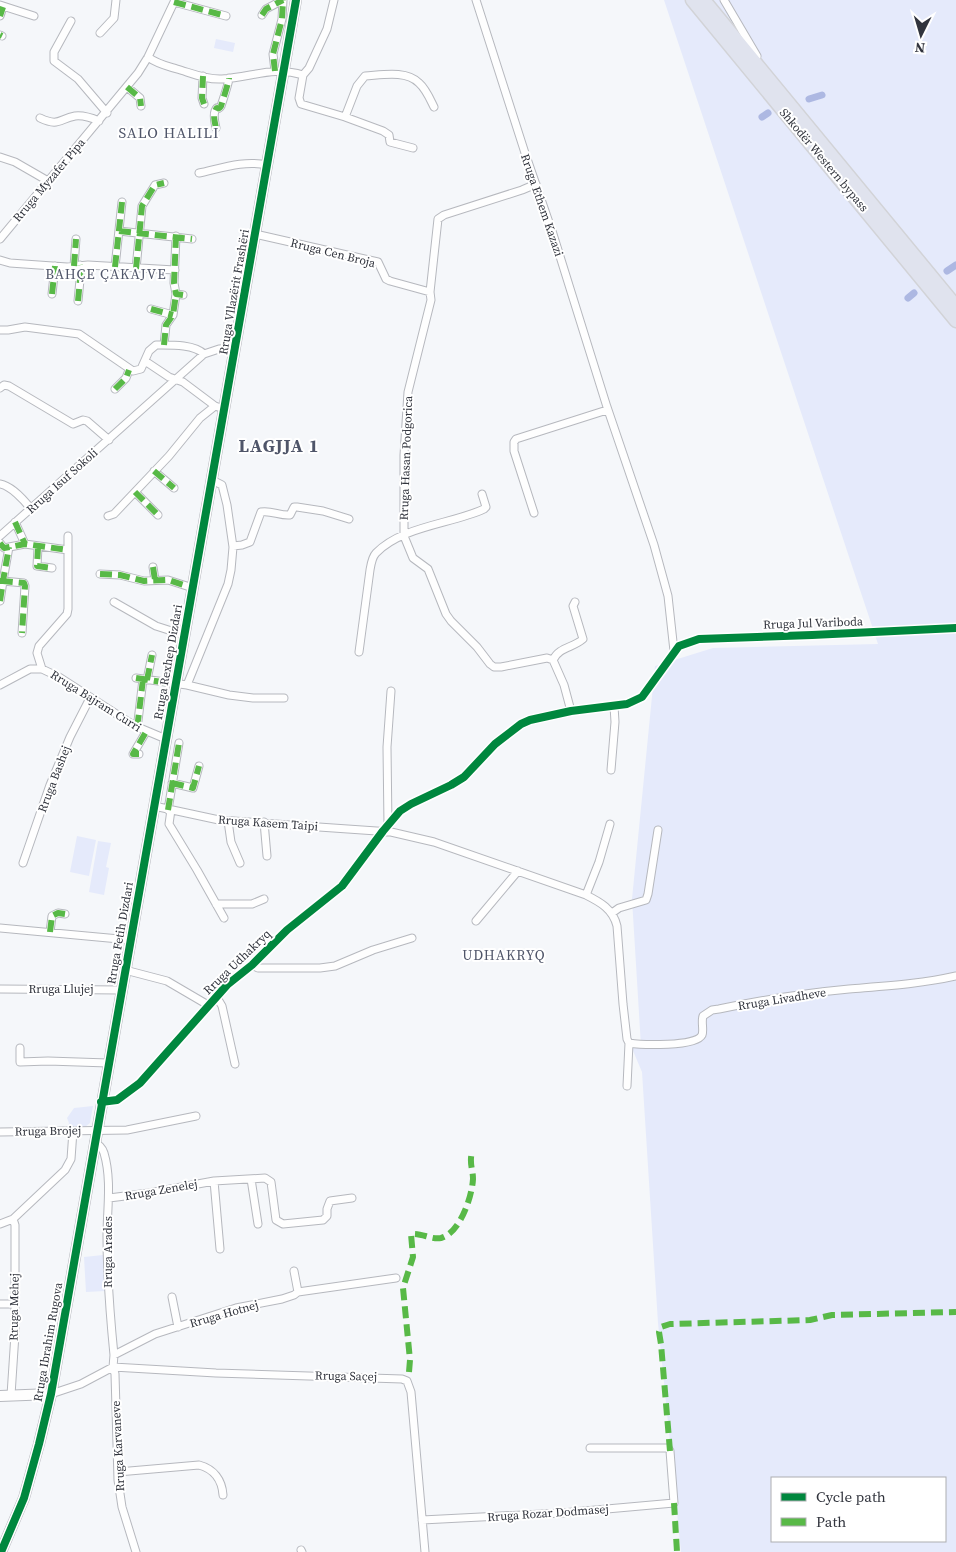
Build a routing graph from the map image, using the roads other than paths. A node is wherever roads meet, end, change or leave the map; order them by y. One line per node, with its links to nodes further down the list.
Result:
1 (116, 0): 16 (street)
2 (283, 0): 11 (street, Rruga Vllazërit Frashëri); 18 (street, Rruga Vllazërit Frashëri)
3 (296, 0): 18 (main road, Rruga Vllazërit Frashëri)
4 (334, 0): 19 (street)
5 (476, 0): 38 (street, Rruga Ethem Kazazi)
6 (692, 0): 59 (highway, Shkodër Western bypass)
7 (704, 0): 22 (highway, Shkodër Western bypass)
8 (724, 0): 22 (street)
9 (175, 1): 14 (street, Rruga Myzafer Pipa); 17 (street, Rruga Myzafer Pipa)
10 (2, 6): 12 (street); 13 (street)
11 (262, 15)
12 (0, 16)
13 (34, 16)
14 (226, 16)
15 (72, 21): 27 (street)
16 (100, 33)
17 (148, 57): 20 (street); 23 (street, Rruga Myzafer Pipa)
18 (279, 71): 19 (street); 21 (street); 34 (main road, Rruga Vllazërit Frashëri)
19 (303, 75): 28 (street)
20 (203, 76): 21 (street); 24 (street)
21 (229, 78): 31 (street)
22 (771, 80): 56 (highway, Shkodër Western bypass)
23 (127, 86): 25 (street); 27 (street, Rruga Myzafer Pipa)
24 (204, 104)
25 (141, 106)
26 (434, 107): 28 (street)
27 (107, 113): 30 (street, Rruga Myzafer Pipa)
28 (345, 117): 32 (street)
29 (40, 118): 30 (street)
30 (99, 121): 36 (street, Rruga Myzafer Pipa)
31 (216, 128)
32 (414, 148)
33 (0, 158): 36 (street)
34 (267, 165): 35 (street); 42 (main road, Rruga Vllazërit Frashëri)
35 (199, 173)
36 (48, 181): 46 (street, Rruga Myzafer Pipa)
37 (164, 183): 41 (street)
38 (536, 184): 53 (street, Rruga Hasan Podgorica); 70 (street, Rruga Ethem Kazazi)
39 (122, 202): 40 (street)
40 (118, 231): 41 (street); 50 (street)
41 (138, 232): 43 (street); 51 (street)
42 (255, 234): 53 (street, Rruga Cen Broja); 62 (main road, Rruga Vllazërit Frashëri)
43 (176, 236): 44 (street); 52 (street)
44 (192, 238)
45 (76, 239): 49 (street)
46 (0, 240)
47 (0, 260): 48 (street)
48 (55, 266): 49 (street); 54 (street)
49 (77, 266): 50 (street); 55 (street)
50 (115, 268): 51 (street)
51 (136, 269): 52 (street)
52 (175, 270): 58 (street)
53 (430, 292): 86 (street, Rruga Hasan Podgorica)
54 (52, 294)
55 (78, 301)
56 (956, 306)
57 (151, 310): 58 (street)
58 (173, 315): 61 (street)
59 (956, 321)
60 (0, 330): 65 (street)
61 (164, 345): 63 (street); 64 (street)
62 (235, 348): 63 (street, Rruga Isuf Sokoli); 69 (main road, Rruga Vllazërit Frashëri)
63 (204, 354): 66 (street, Rruga Isuf Sokoli)
64 (145, 361): 65 (street); 66 (street)
65 (129, 370): 68 (street)
66 (177, 379): 69 (street); 71 (street, Rruga Isuf Sokoli)
67 (0, 388): 71 (street, Rruga Isuf Sokoli)
68 (114, 389)
69 (220, 407): 72 (street); 73 (main road, Rruga Vllazërit Frashëri)
70 (608, 410): 79 (street); 105 (street, Rruga Ethem Kazazi)
71 (109, 440): 78 (street, Rruga Isuf Sokoli)
72 (154, 471): 75 (street); 76 (street)
73 (212, 480): 90 (street); 98 (main road, Rruga Vllazërit Frashëri)
74 (0, 484): 78 (street)
75 (174, 488)
76 (135, 492): 80 (street); 81 (street)
77 (482, 494): 86 (street, Rruga Hasan Podgorica)
78 (31, 509): 83 (street, Rruga Isuf Sokoli)
79 (534, 513)
80 (158, 515)
81 (108, 516)
82 (349, 518): 90 (street)
83 (16, 522): 84 (street, Rruga Isuf Sokoli); 88 (street, Rruga Isuf Sokoli)
84 (0, 536)
85 (68, 536): 92 (street)
86 (404, 536): 106 (street); 108 (street, Rruga Hasan Podgorica)
87 (0, 544): 91 (street)
88 (26, 544): 89 (street); 91 (street)
89 (38, 546): 92 (street); 94 (street)
90 (233, 546): 113 (street)
91 (8, 547): 97 (street)
92 (68, 550): 109 (street)
93 (153, 567): 96 (street)
94 (52, 568)
95 (100, 574): 96 (street)
96 (156, 580): 98 (street)
97 (2, 581): 99 (street); 103 (street)
98 (193, 588): 104 (main road, Rruga Rexhep Dizdari)
99 (0, 601)
100 (114, 602): 104 (street, Rruga Rexhep Dizdari)
101 (575, 602): 108 (street)
102 (956, 628): 105 (street, Rruga Jul Variboda)
103 (22, 633)
104 (184, 635): 112 (main road, Rruga Rexhep Dizdari)
105 (674, 651): 117 (street, Rruga Udhakryq)
106 (359, 652)
107 (152, 655): 110 (street, Rruga Rexhep Dizdari)
108 (553, 660): 118 (street)
109 (42, 669): 111 (street, Rruga Bajram Curri); 115 (street, Rruga Bajram Curri)
110 (142, 679): 112 (street, Rruga Rexhep Dizdari); 119 (street)
111 (0, 684)
112 (175, 684): 113 (street); 121 (main road, Rruga Rexhep Dizdari)
113 (187, 686): 116 (street)
114 (391, 691): 132 (street)
115 (90, 698): 119 (street, Rruga Bajram Curri); 136 (street, Rruga Bashej)
116 (284, 698)
117 (614, 706): 118 (street, Rruga Udhakryq); 125 (street)
118 (571, 711): 132 (street, Rruga Udhakryq)
119 (135, 726): 120 (street, Rruga Bajram Curri)
120 (146, 732): 121 (street, Rruga Bajram Curri); 123 (street)
121 (166, 739): 127 (main road, Rruga Fetih Dizdari)
122 (179, 743): 126 (street)
123 (139, 754)
124 (199, 766): 126 (street)
125 (611, 770)
126 (172, 783): 128 (street)
127 (154, 806): 128 (street, Rruga Kasem Taipi); 148 (main road, Rruga Fetih Dizdari)
128 (170, 810): 129 (street, Rruga Kasem Taipi); 140 (street)
129 (228, 821): 130 (street, Rruga Kasem Taipi); 135 (street)
130 (264, 822): 132 (street, Rruga Kasem Taipi); 134 (street)
131 (610, 824): 138 (street)
132 (385, 828): 137 (street); 149 (street, Rruga Udhakryq)
133 (658, 830): 142 (street)
134 (267, 856)
135 (240, 863)
136 (24, 864)
137 (518, 871): 138 (street); 144 (street)
138 (586, 895): 142 (street)
139 (264, 899): 140 (street)
140 (216, 904): 143 (street)
141 (65, 914): 146 (street)
142 (612, 914): 156 (street)
143 (224, 918)
144 (476, 921)
145 (0, 928): 146 (street)
146 (50, 932): 148 (street)
147 (412, 938): 149 (street)
148 (130, 940): 150 (main road, Rruga Fetih Dizdari)
149 (252, 965): 154 (street, Rruga Udhakryq)
150 (125, 970): 153 (main road, Rruga Fetih Dizdari); 155 (street)
151 (956, 976): 156 (street, Rruga Livadheve)
152 (0, 989): 153 (street, Rruga Llujej)
153 (121, 990): 158 (main road, Rruga Fetih Dizdari)
154 (216, 996): 155 (street, Rruga Udhakryq); 159 (street)
155 (208, 1005): 161 (street, Rruga Udhakryq)
156 (629, 1043): 160 (street)
157 (20, 1048): 158 (street)
158 (108, 1063): 161 (main road, Rruga Fetih Dizdari)
159 (235, 1064)
160 (627, 1086)
161 (101, 1102): 164 (main road, Rruga Fetih Dizdari)
162 (196, 1116): 164 (street, Rruga Brojej)
163 (73, 1130): 164 (street, Rruga Brojej); 165 (street, Rruga Brojej); 171 (street)
164 (97, 1130): 166 (main road, Rruga Ibrahim Rugova)
165 (0, 1132)
166 (94, 1142): 169 (street, Rruga Arades); 184 (main road, Rruga Ibrahim Rugova)
167 (251, 1179): 168 (street, Rruga Zenelej); 170 (street, Rruga Zenelej); 173 (street)
168 (214, 1181): 169 (street, Rruga Zenelej); 174 (street, Rruga Zenelej)
169 (109, 1198): 182 (street, Rruga Arades)
170 (352, 1198)
171 (13, 1219): 172 (street); 180 (street, Rruga Mehej)
172 (0, 1224)
173 (258, 1224)
174 (220, 1249)
175 (294, 1271): 177 (street)
176 (396, 1278): 177 (street, Rruga Hotnej)
177 (298, 1292): 181 (street, Rruga Hotnej)
178 (172, 1297): 181 (street, Rruga Hotnej)
179 (0, 1304): 180 (street)
180 (15, 1304): 186 (street, Rruga Mehej)
181 (178, 1328): 182 (street, Rruga Hotnej)
182 (114, 1355): 183 (street, Rruga Arades)
183 (113, 1367): 184 (street, Rruga Ibrahim Rugova); 188 (street, Rruga Karvaneve); 190 (street, Rruga Saçej)
184 (50, 1394): 186 (main road, Rruga Ibrahim Rugova); 191 (main road, Rruga Ibrahim Rugova)
185 (0, 1396): 186 (main road, Rruga Ibrahim Rugova)
186 (11, 1396)
187 (590, 1448): 190 (street, Rruga Rozar Dodmasej)
188 (118, 1472): 189 (street); 192 (street, Rruga Karvaneve)
189 (223, 1495)
190 (422, 1520): 193 (street, Rruga Saçej)
191 (2, 1552)
192 (136, 1552)
193 (425, 1552)

